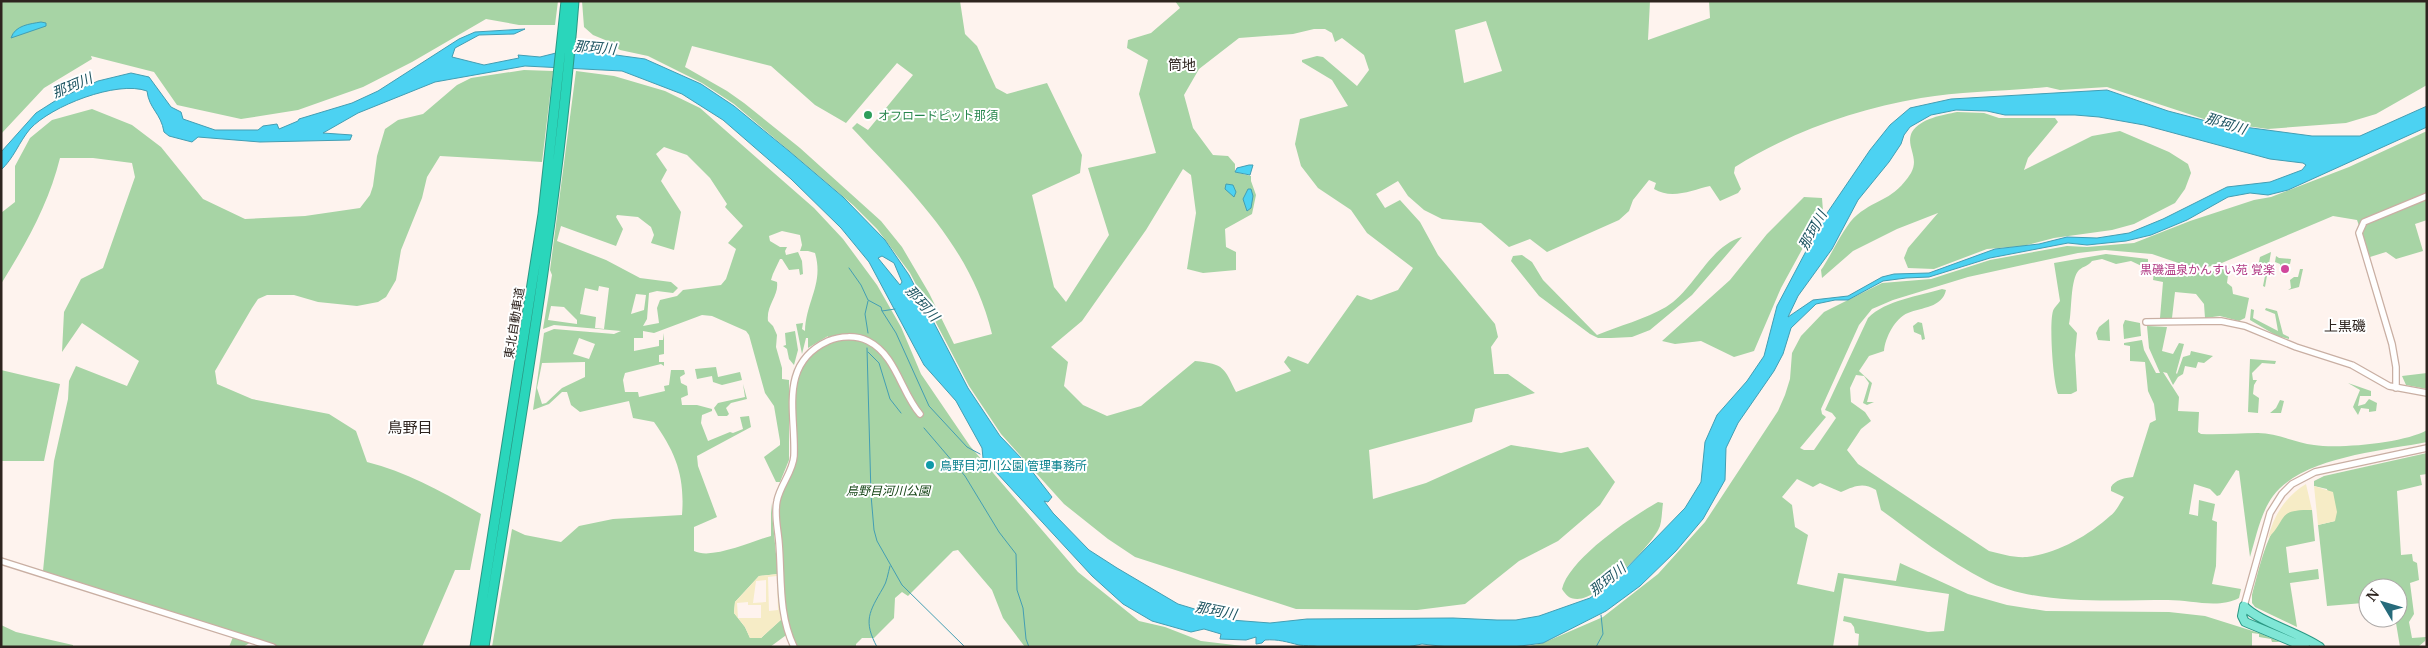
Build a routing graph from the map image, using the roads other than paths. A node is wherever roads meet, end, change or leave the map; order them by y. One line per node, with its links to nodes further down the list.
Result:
1 (570, 3): 2 (highway, 東北自動車道)
2 (560, 106): 12 (highway, 東北自動車道); 13 (highway, 東北自動車道)
3 (2427, 196): 5 (street)
4 (2146, 322): 5 (street)
5 (2396, 388): 6 (street)
6 (2427, 393)
7 (920, 414): 14 (street)
8 (2427, 448): 10 (street)
9 (1, 561): 11 (street)
10 (2244, 606): 15 (main road); 16 (main road)
11 (273, 647)
12 (475, 647)
13 (484, 647)
14 (794, 647)
15 (2305, 647)
16 (2320, 647)

